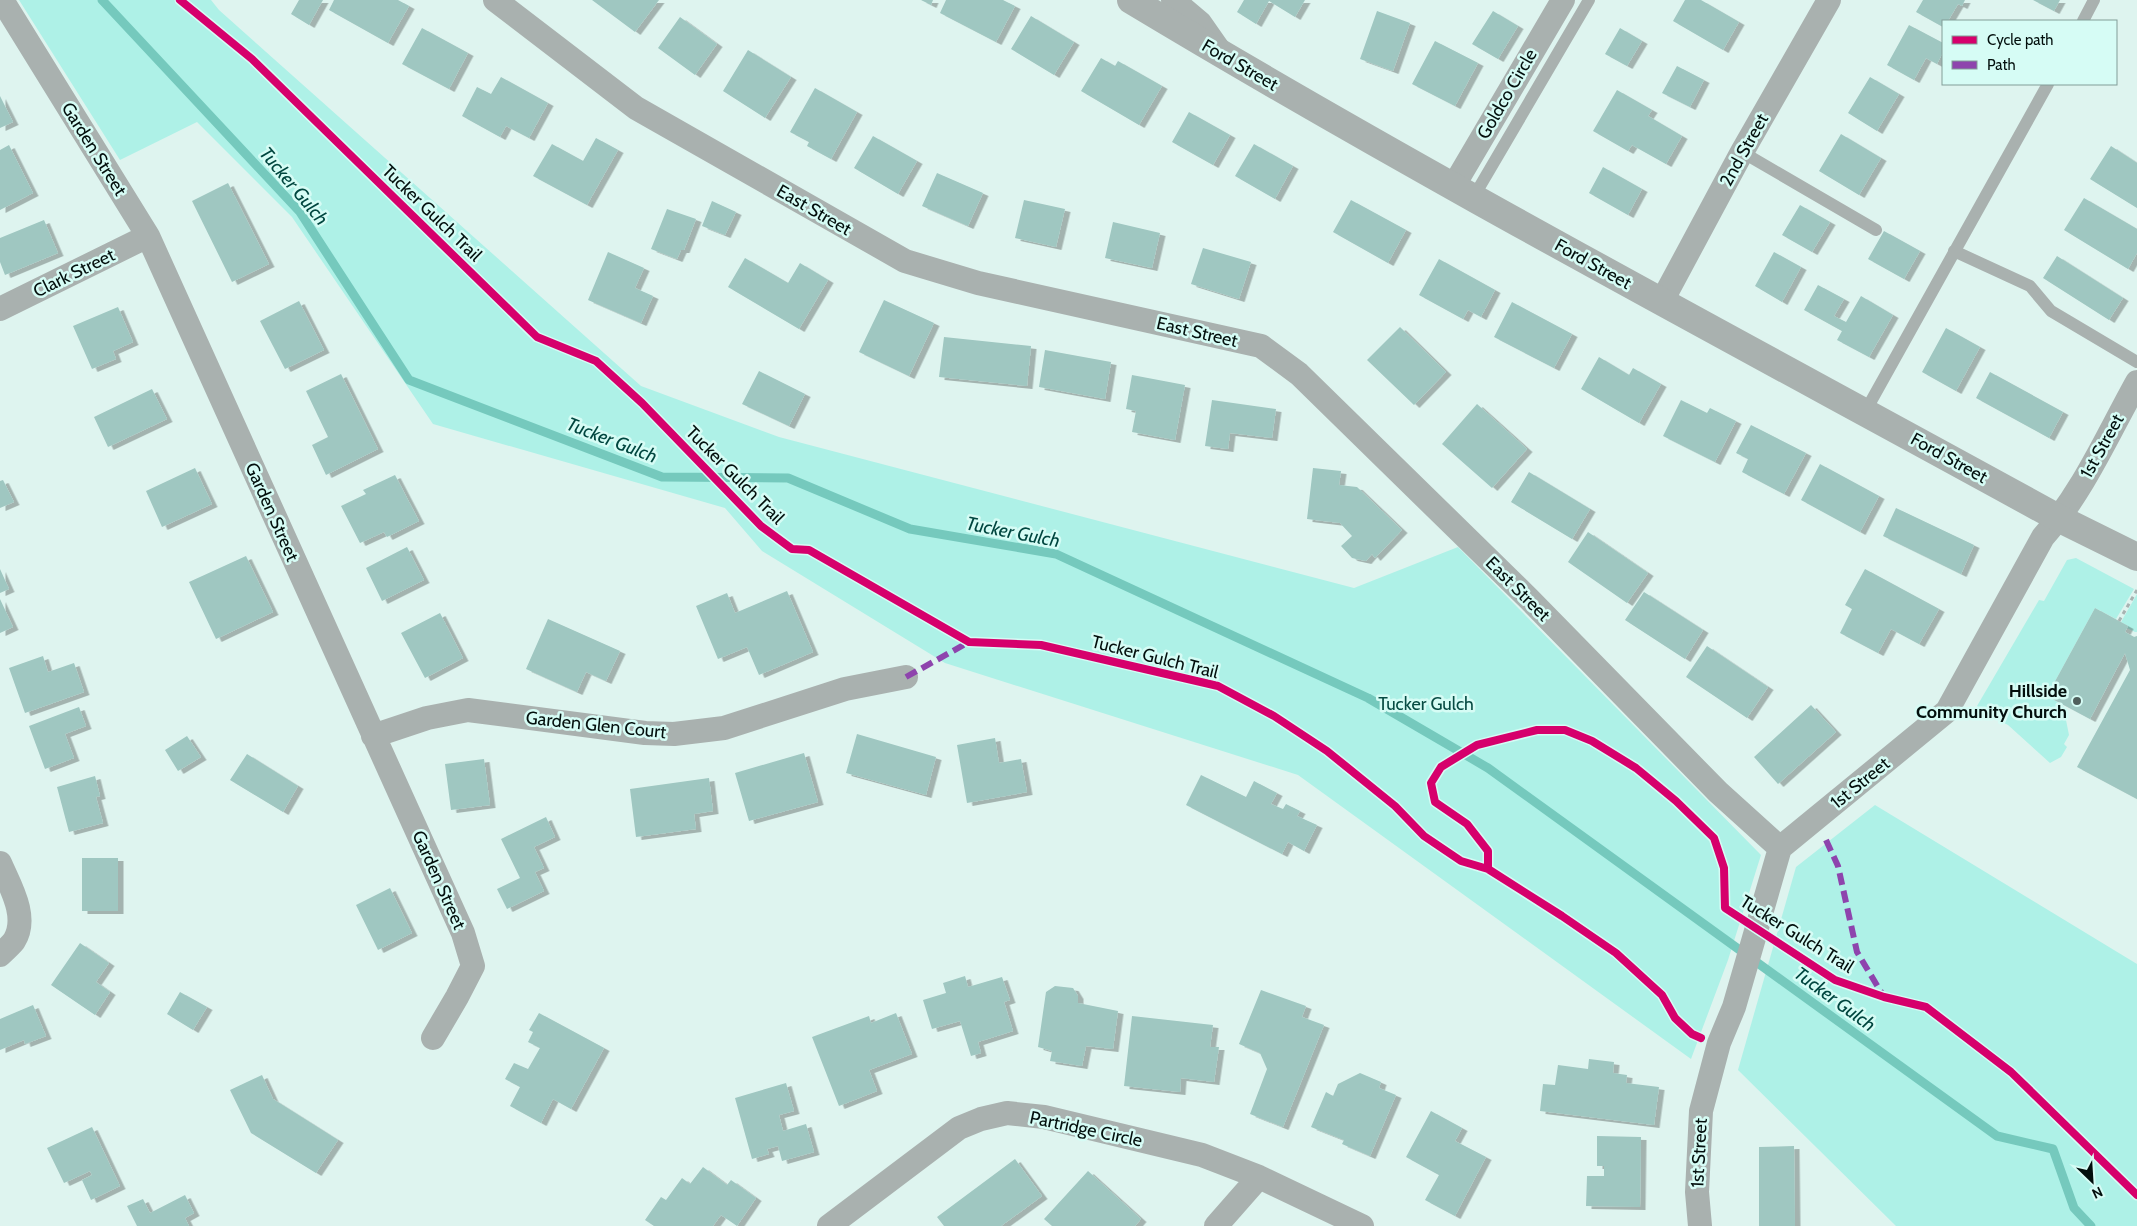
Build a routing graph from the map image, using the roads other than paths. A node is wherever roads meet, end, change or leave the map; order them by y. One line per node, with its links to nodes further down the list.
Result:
1 (2, 0): 15 (street, Garden Street)
2 (495, 0): 26 (street, East Street)
3 (1131, 0): 10 (street, Ford Street)
4 (1174, 0): 10 (street)
5 (1562, 0): 13 (street, Goldco Circle)
6 (1589, 0): 13 (lane)
7 (1829, 0): 12 (street, 2nd Street)
8 (2094, 0): 9 (lane)
9 (2084, 20)
10 (1222, 54): 13 (street, Ford Street)
11 (2047, 85): 16 (lane)
12 (1742, 152): 14 (lane); 17 (street, 2nd Street)
13 (1463, 193): 17 (street, Ford Street)
14 (1876, 230)
15 (148, 236): 18 (street, Clark Street); 25 (street, Garden Street)
16 (1954, 251): 19 (lane); 21 (lane)
17 (1662, 301): 21 (street, Ford Street)
18 (0, 309)
19 (2137, 362)
20 (2137, 382): 22 (street, 1st Street)
21 (1865, 412): 22 (street, Ford Street)
22 (2060, 519): 23 (street, Ford Street); 26 (street, 1st Street)
23 (2137, 557)
24 (906, 677): 25 (street, Garden Glen Court)
25 (373, 736): 29 (street, Garden Street)
26 (1780, 848): 34 (street, 1st Street)
27 (0, 863): 28 (street)
28 (0, 955)
29 (433, 1038)
30 (1259, 1177): 31 (street, Partridge Circle); 32 (street); 33 (street, Partridge Circle)
31 (829, 1226)
32 (1216, 1226)
33 (1362, 1226)
34 (1700, 1226)

